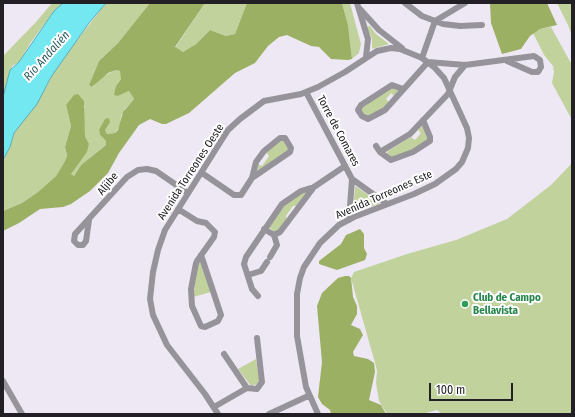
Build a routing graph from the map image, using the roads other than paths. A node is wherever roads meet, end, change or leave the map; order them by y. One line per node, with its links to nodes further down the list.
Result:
1 (405, 3): 4 (street)
2 (466, 3): 4 (street)
3 (359, 6): 6 (street); 7 (street)
4 (435, 21): 5 (street); 8 (street)
5 (482, 25)
6 (404, 50): 7 (street, Avenida Torreones Oeste); 8 (street, Avenida Torreones Oeste)
7 (366, 57): 14 (street, Avenida Torreones Oeste)
8 (422, 58): 10 (street, Avenida Torreones Oeste)
9 (507, 60): 9 (street); 11 (street)
10 (428, 62): 11 (street); 12 (street); 13 (street, Avenida Torreones Oeste)
11 (464, 66): 13 (street)
12 (403, 89): 12 (street)
13 (450, 89): 15 (street); 24 (street, Avenida Torreones Este)
14 (306, 92): 18 (street, Torre de Comares); 19 (street, Avenida Torreones Oeste)
15 (423, 120): 17 (street); 17 (street)
16 (376, 146): 17 (street)
17 (380, 152)
18 (345, 166): 21 (street, Torre de Comares); 22 (street)
19 (202, 173): 20 (street); 23 (street, Avenida Torreones Oeste)
20 (252, 178): 20 (street)
21 (352, 179): 24 (street, Torre de Comares); 27 (street, Torre de Comares)
22 (314, 187): 28 (street); 29 (street)
23 (188, 193): 25 (street, Avenida Torreones Oeste); 26 (street, Aljibe)
24 (387, 204): 27 (street, Avenida Torreones Este)
25 (178, 209): 30 (street); 38 (street, Avenida Torreones Oeste)
26 (89, 220)
27 (349, 220): 37 (street, Avenida Torreones Este)
28 (264, 229): 29 (street); 31 (street)
29 (274, 235): 31 (street)
30 (201, 255): 30 (street)
31 (248, 275): 32 (street)
32 (258, 296)
33 (257, 338): 36 (street)
34 (224, 354): 36 (street)
35 (3, 381): 39 (street)
36 (247, 388): 38 (street)
37 (308, 396): 41 (street); 42 (street, Avenida Torreones Este)
38 (214, 407): 40 (street, Avenida Torreones Oeste)
39 (22, 414)
40 (218, 414)
41 (270, 414)
42 (318, 414)

